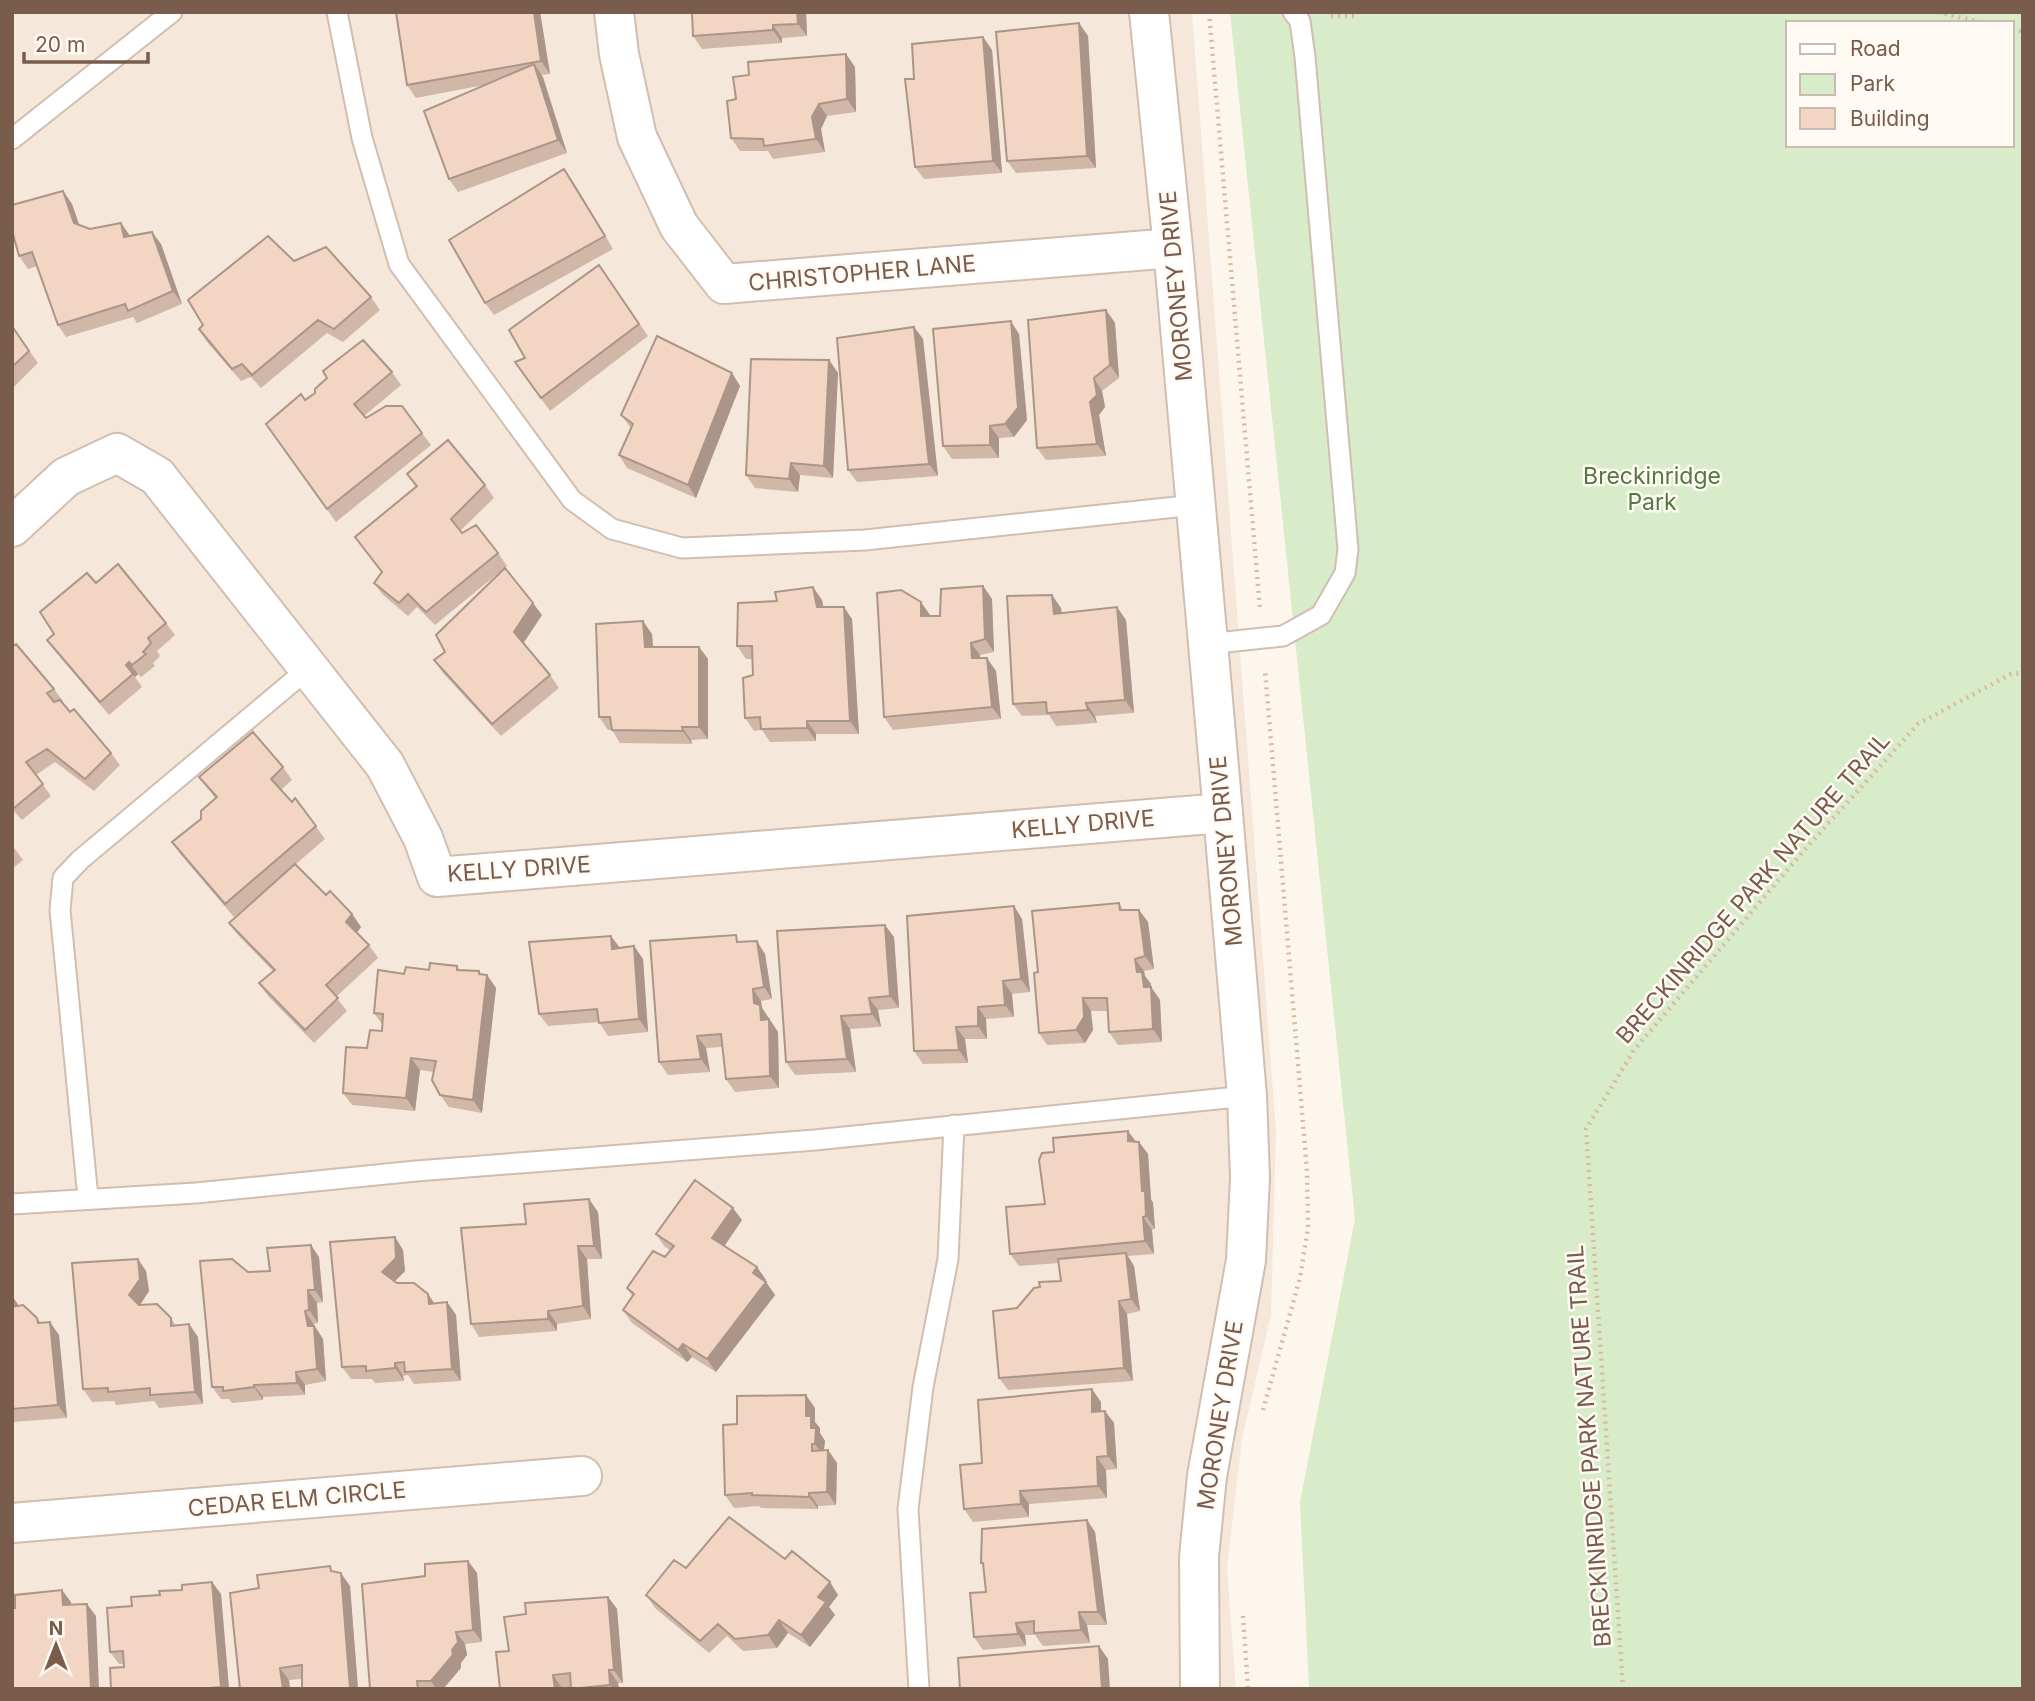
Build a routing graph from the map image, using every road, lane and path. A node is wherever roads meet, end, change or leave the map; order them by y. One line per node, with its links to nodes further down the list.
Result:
1 (172, 12): 10 (lane)
2 (337, 12): 12 (lane)
3 (614, 12): 11 (street, CHRISTOPHER LANE)
4 (1149, 12): 11 (street, MORONEY DRIVE)
5 (1293, 12): 14 (lane)
6 (1329, 12): 7 (path)
7 (1354, 12)
8 (1938, 12): 9 (path)
9 (1976, 21)
10 (12, 139)
11 (1173, 248): 12 (street, MORONEY DRIVE)
12 (1195, 505): 14 (street, MORONEY DRIVE)
13 (12, 527): 15 (street, KELLY DRIVE)
14 (1208, 644): 17 (street, MORONEY DRIVE)
15 (309, 668): 17 (street, KELLY DRIVE); 20 (lane)
16 (2023, 673): 26 (path, BRECKINRIDGE PARK NATURE TRAIL)
17 (1223, 813): 18 (street, MORONEY DRIVE)
18 (1247, 1096): 19 (lane); 25 (street, MORONEY DRIVE)
19 (954, 1125): 20 (lane); 24 (lane)
20 (89, 1198): 21 (lane)
21 (12, 1204)
22 (582, 1476): 23 (street, CEDAR ELM CIRCLE)
23 (12, 1523)
24 (919, 1689)
25 (1200, 1689)
26 (1623, 1689)

